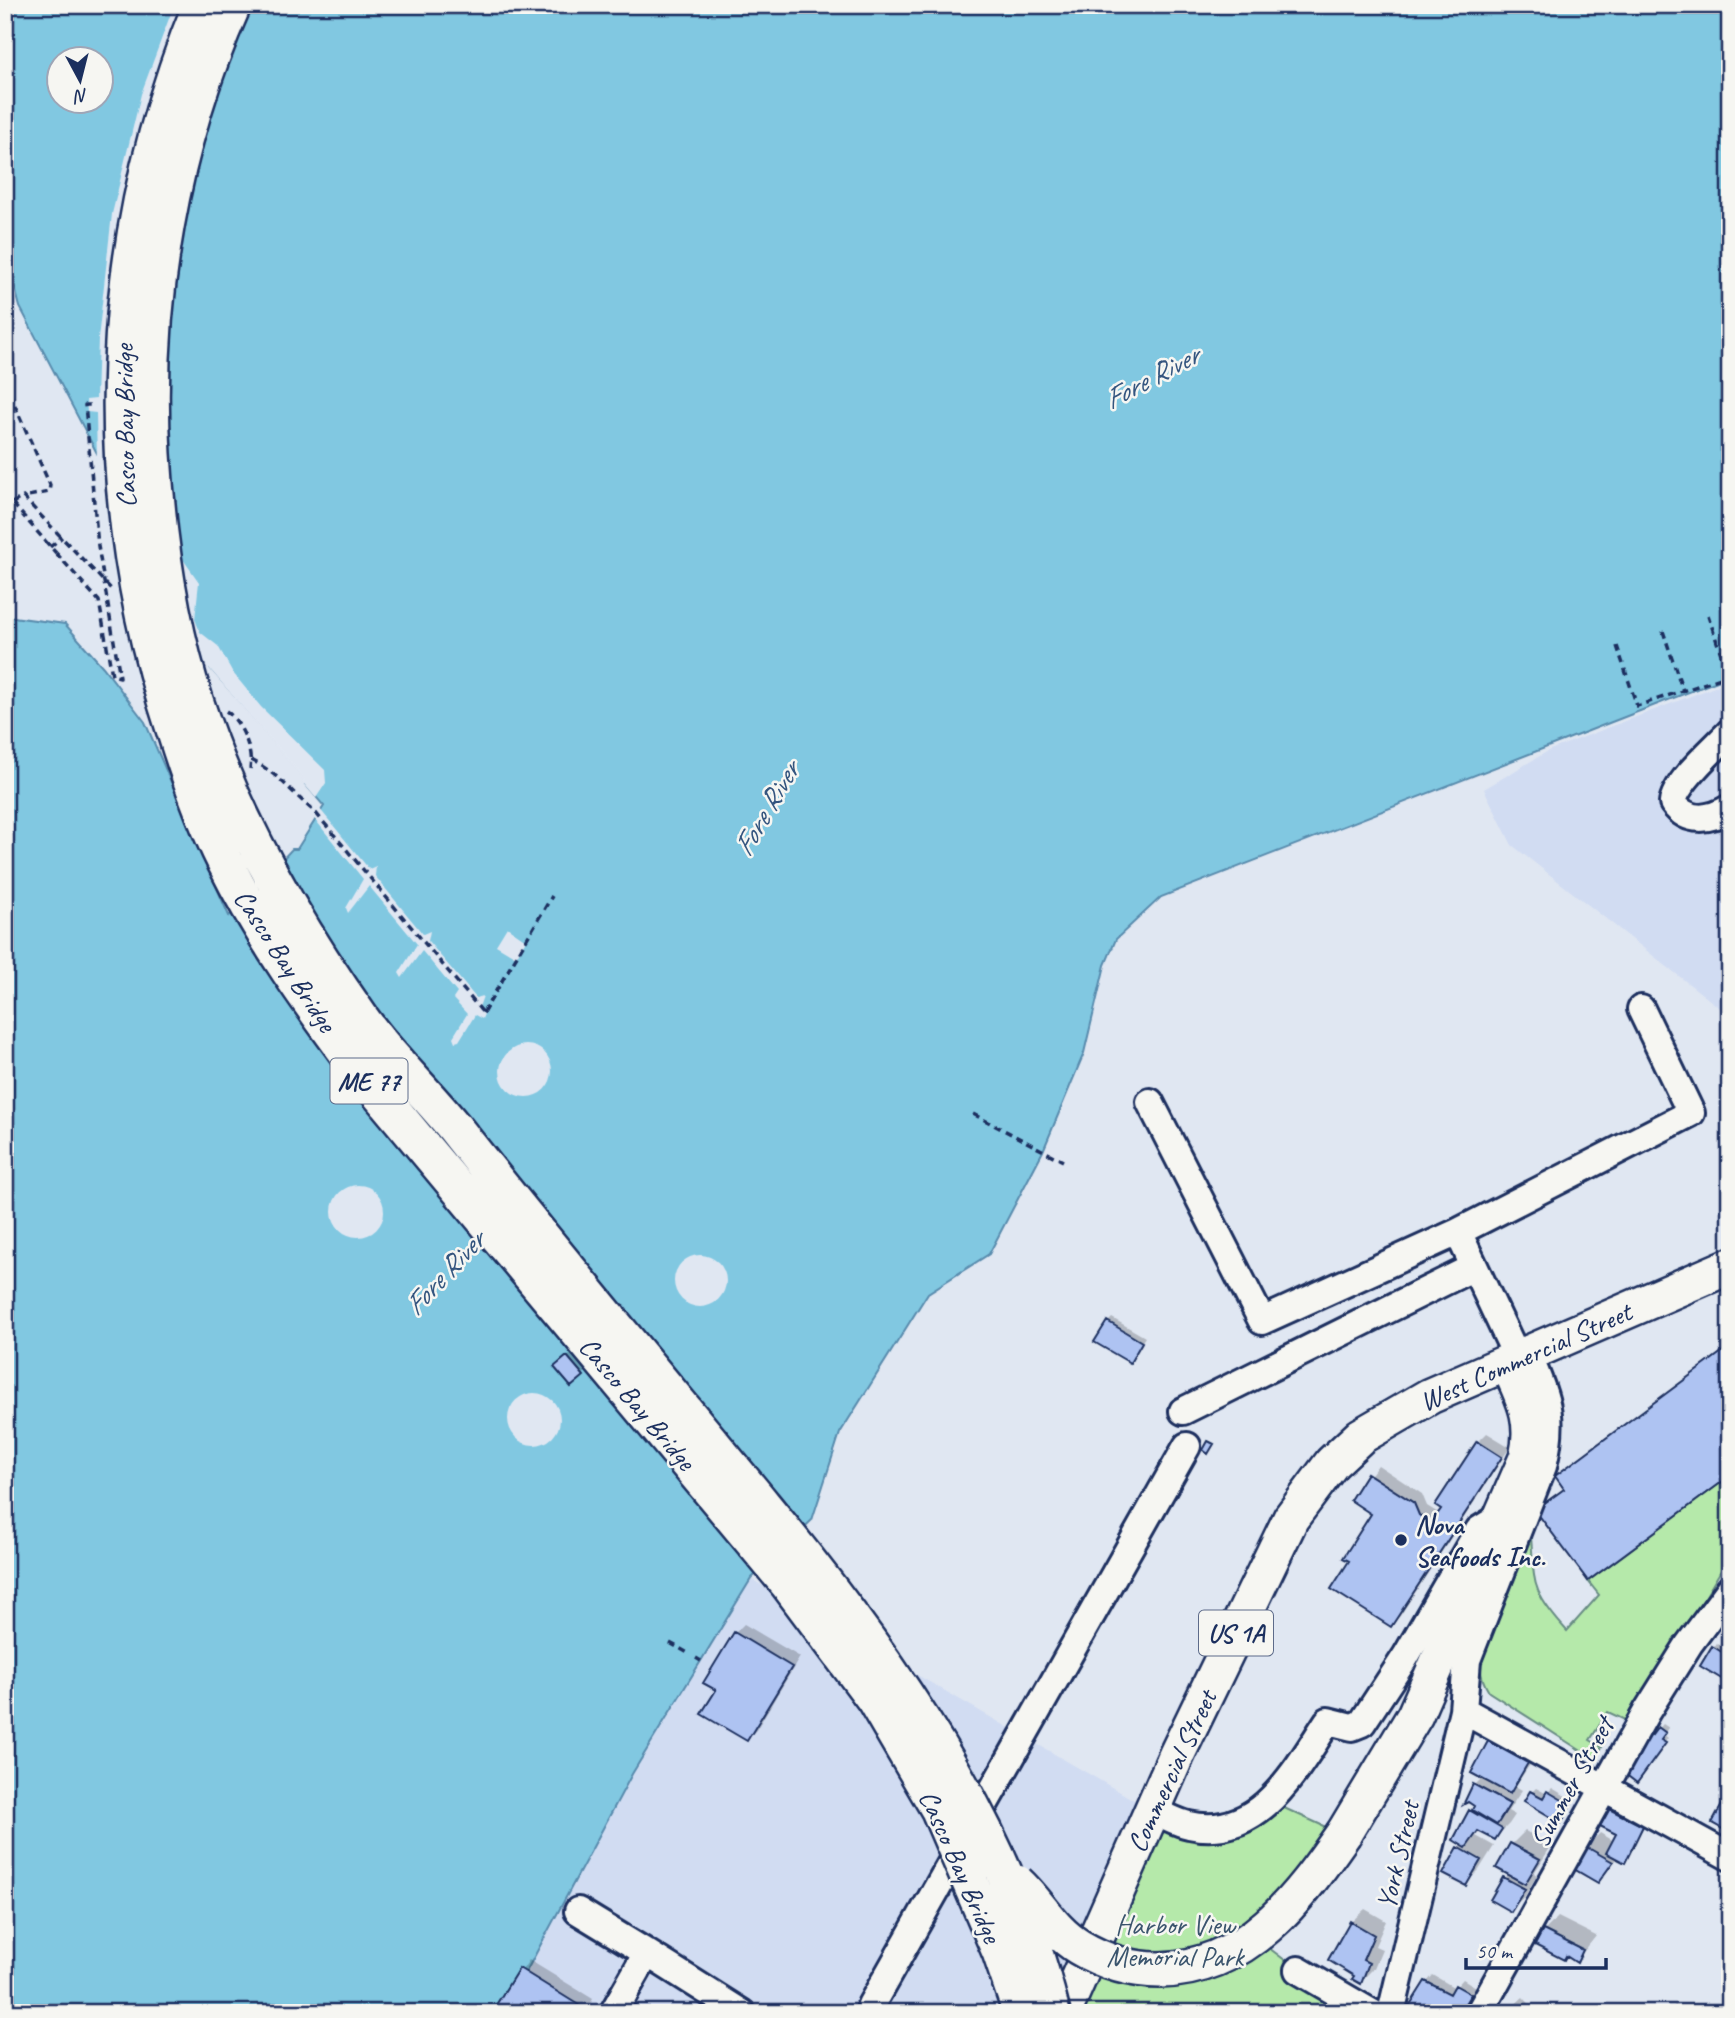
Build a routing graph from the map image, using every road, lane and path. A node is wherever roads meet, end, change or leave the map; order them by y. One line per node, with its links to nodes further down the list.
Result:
1 (201, 5): 46 (main road, Casco Bay Bridge / ME 77, bridge)
2 (233, 5): 39 (main road, Casco Bay Bridge / ME 77, bridge)
3 (5, 383): 6 (path)
4 (93, 405): 8 (path, bridge)
5 (5, 495): 8 (path)
6 (23, 498)
7 (62, 537): 8 (path)
8 (50, 547)
9 (1708, 615): 12 (path)
10 (1663, 631): 13 (path)
11 (1617, 646): 13 (path)
12 (1729, 675): 13 (path)
13 (1683, 691)
14 (1730, 732): 16 (street)
15 (251, 760): 17 (path)
16 (1730, 808)
17 (552, 897)
18 (1641, 1009): 22 (street)
19 (1150, 1102): 22 (street)
20 (973, 1114): 21 (path)
21 (1063, 1161)
22 (1458, 1231): 24 (street, York Street)
23 (1730, 1266): 25 (main road, West Commercial Street / US 1A)
24 (1474, 1267): 25 (street, York Street); 26 (street)
25 (1518, 1359): 28 (main road, West Commercial Street / US 1A); 29 (main road); 35 (street, York Street)
26 (1183, 1411)
27 (1187, 1446): 43 (street)
28 (1332, 1463): 37 (main road, Commercial Street / US 1A)
29 (1502, 1516): 37 (street); 39 (main road, bridge)
30 (1730, 1589): 36 (street, Summer Street)
31 (670, 1643): 32 (path)
32 (688, 1653)
33 (696, 1658): 34 (path)
34 (701, 1661)
35 (1463, 1710): 36 (street); 52 (street, York Street)
36 (1603, 1787): 38 (street); 53 (street, Summer Street)
37 (1153, 1811): 48 (main road, Commercial Street / US 1A)
38 (1730, 1857)
39 (999, 1867): 47 (main road, Casco Bay Bridge / ME 77, bridge)
40 (578, 1911): 41 (street)
41 (647, 1954): 44 (street); 45 (street)
42 (1298, 1969): 51 (street)
43 (873, 2010)
44 (613, 2013)
45 (742, 2013)
46 (1021, 2013)
47 (1052, 2013)
48 (1063, 2013)
49 (1217, 2013): 50 (path)
50 (1286, 2013)
51 (1372, 2013)
52 (1391, 2013)
53 (1479, 2013)

